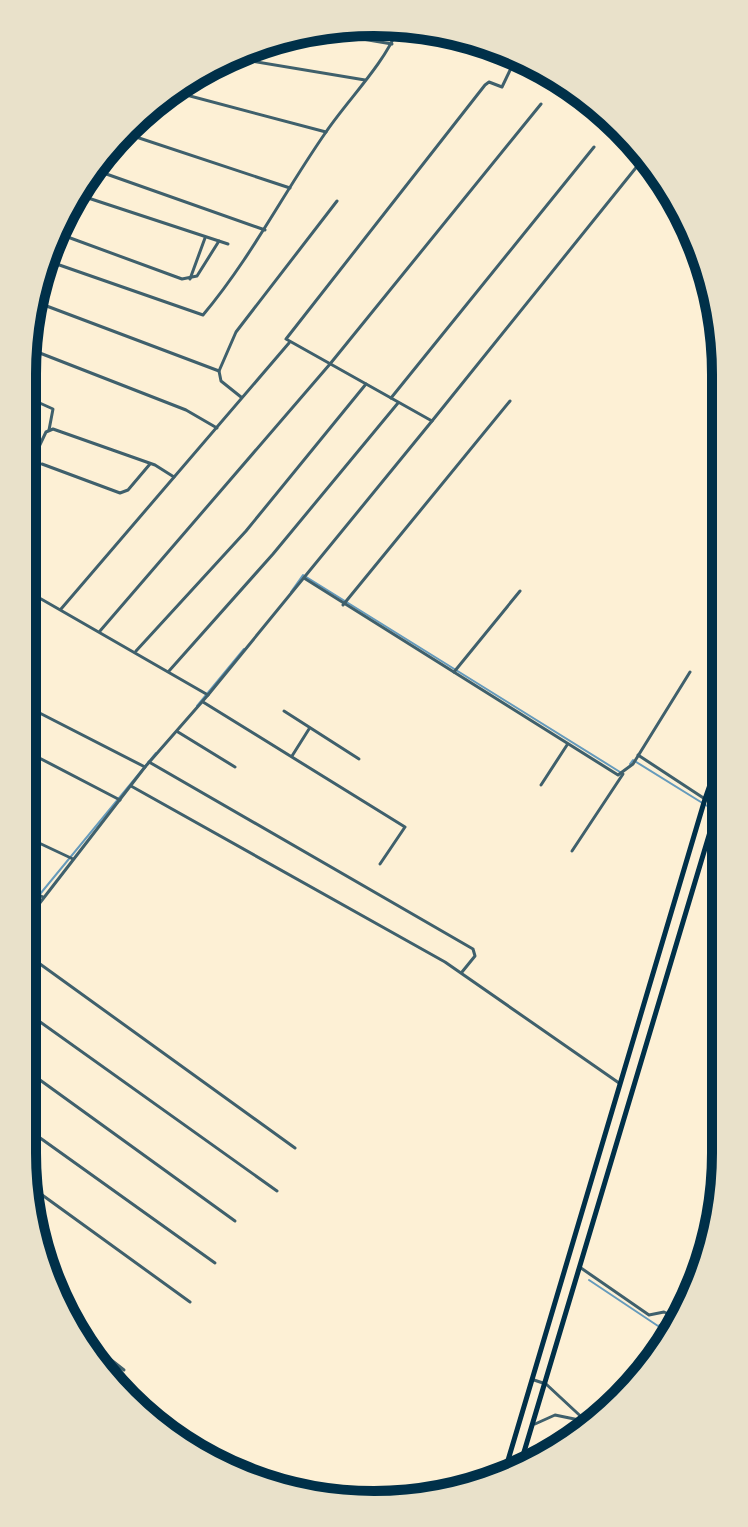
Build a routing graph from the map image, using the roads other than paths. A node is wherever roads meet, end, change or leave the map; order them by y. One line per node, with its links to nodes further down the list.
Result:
1 (351, 37): 3 (street)
2 (395, 37): 3 (street)
3 (392, 44): 6 (street)
4 (249, 61): 6 (street)
5 (512, 66): 25 (street)
6 (365, 80): 9 (street)
7 (184, 95): 9 (street)
8 (541, 104): 27 (street)
9 (326, 132): 14 (street)
10 (134, 136): 14 (street)
11 (594, 147): 31 (street)
12 (639, 164): 35 (street)
13 (103, 173): 17 (street)
14 (290, 188): 17 (street)
15 (86, 197): 19 (street)
16 (337, 201): 28 (street)
17 (265, 230): 22 (street)
18 (66, 236): 23 (street)
19 (205, 237): 20 (street); 23 (street)
20 (219, 241): 21 (street); 23 (street)
21 (228, 244)
22 (55, 263)
23 (190, 279)
24 (43, 305): 28 (street)
25 (289, 343): 27 (street); 30 (street)
26 (37, 352): 36 (street)
27 (330, 364): 29 (street); 47 (street)
28 (219, 371): 30 (street)
29 (366, 384): 31 (street); 48 (street)
30 (241, 397): 36 (street)
31 (391, 398): 34 (street)
32 (36, 401): 37 (street)
33 (510, 401): 45 (street)
34 (399, 402): 35 (street); 49 (street)
35 (432, 421): 42 (street)
36 (217, 428): 41 (street)
37 (49, 430): 38 (street); 40 (street)
38 (36, 453)
39 (42, 464): 40 (street)
40 (150, 464): 41 (street)
41 (174, 477): 46 (street)
42 (304, 578): 45 (street); 52 (street)
43 (520, 591): 50 (street)
44 (36, 596): 46 (street)
45 (343, 605): 50 (street)
46 (61, 609): 47 (street)
47 (100, 631): 48 (street)
48 (136, 651): 49 (street)
49 (169, 671): 52 (street)
50 (455, 672): 58 (street)
51 (690, 672): 62 (street)
52 (208, 695): 53 (street)
53 (203, 702): 57 (street); 60 (street)
54 (36, 711): 64 (street)
55 (284, 711): 56 (street)
56 (309, 728): 60 (street); 61 (street)
57 (178, 732): 63 (street); 65 (street)
58 (567, 745): 66 (street); 68 (street)
59 (36, 756): 70 (street)
60 (292, 756): 76 (street)
61 (359, 759)
62 (635, 760): 66 (street); 71 (street)
63 (149, 762): 64 (street); 81 (street)
64 (145, 767): 69 (street)
65 (235, 767)
66 (623, 774): 74 (street)
67 (712, 779): 71 (highway)
68 (541, 785)
69 (131, 786): 70 (street); 81 (street)
70 (120, 800): 75 (street)
71 (704, 802): 82 (highway)
72 (712, 821): 83 (highway)
73 (36, 842): 75 (street)
74 (572, 851)
75 (73, 859): 78 (street)
76 (380, 864)
77 (36, 894): 78 (street)
78 (43, 897): 79 (street)
79 (36, 907)
80 (36, 961): 88 (street)
81 (462, 972): 86 (street)
82 (649, 994): 83 (highway); 86 (highway)
83 (661, 998): 93 (highway)
84 (36, 1019): 89 (street)
85 (36, 1077): 91 (street)
86 (620, 1084): 98 (highway)
87 (36, 1135): 92 (street)
88 (295, 1148)
89 (277, 1191)
90 (39, 1192): 94 (street)
91 (235, 1221)
92 (215, 1263)
93 (581, 1268): 95 (street); 99 (highway)
94 (190, 1302)
95 (671, 1315)
96 (101, 1352): 97 (street)
97 (124, 1370)
98 (534, 1380): 99 (street); 104 (highway)
99 (546, 1384): 100 (street); 102 (highway)
100 (583, 1418)
101 (580, 1421): 102 (street)
102 (533, 1425): 103 (highway)
103 (523, 1456)
104 (507, 1463)

